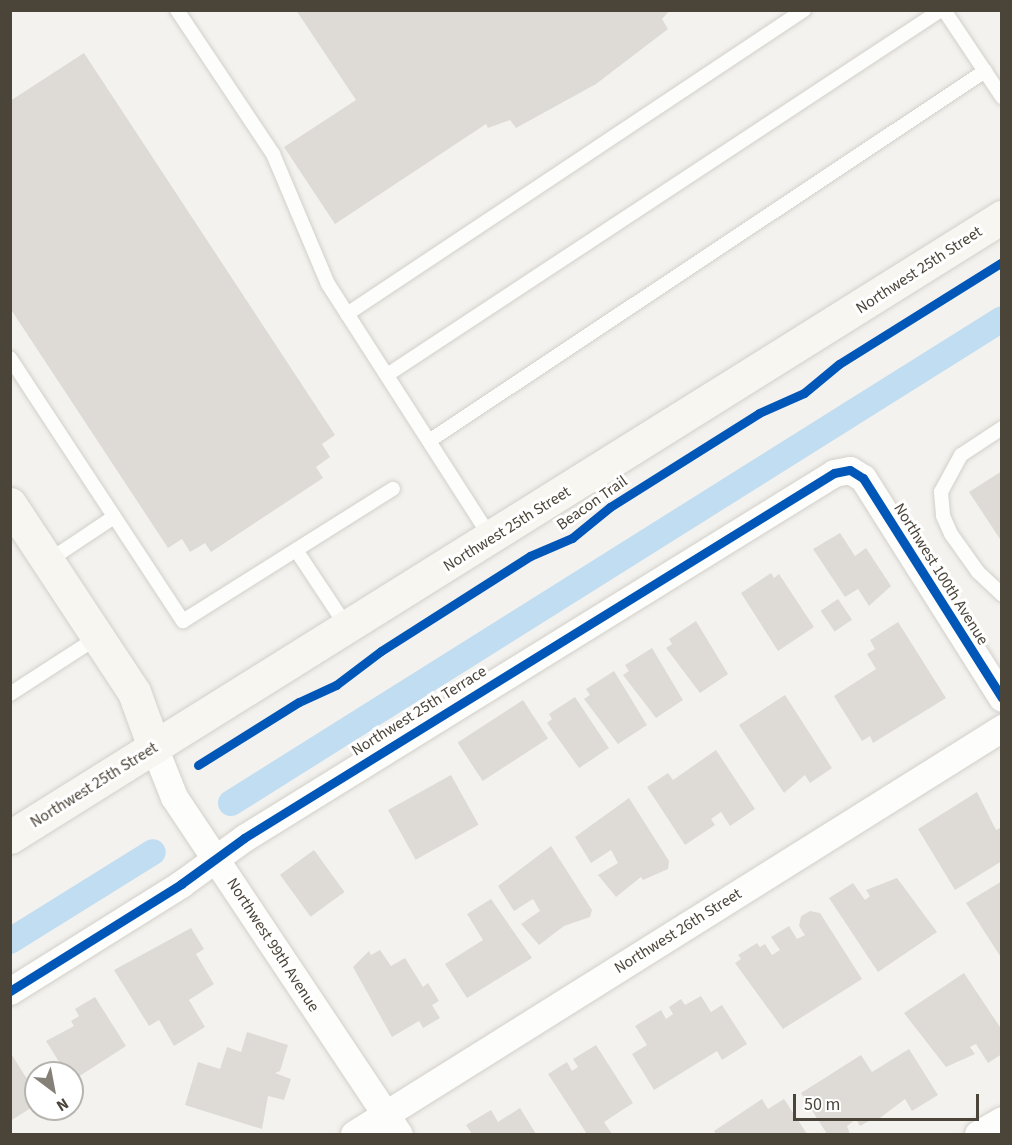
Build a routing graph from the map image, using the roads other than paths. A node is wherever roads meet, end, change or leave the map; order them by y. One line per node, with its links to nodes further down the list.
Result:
1 (177, 10): 7 (lane)
2 (804, 10): 7 (lane)
3 (943, 10): 4 (lane); 9 (lane)
4 (985, 71): 5 (lane); 11 (lane)
5 (1002, 97)
6 (1002, 217): 16 (main road, Northwest 25th Street)
7 (347, 314): 9 (lane)
8 (10, 358): 15 (lane)
9 (387, 375): 11 (lane)
10 (1002, 428): 19 (lane)
11 (429, 441): 16 (lane)
12 (850, 470): 23 (street, Northwest 100th Avenue); 27 (street, Northwest 25th Terrace)
13 (393, 489): 17 (lane)
14 (10, 504): 18 (main road, Northwest 99th Avenue)
15 (114, 517): 17 (lane); 18 (lane)
16 (492, 538): 20 (main road, Northwest 25th Street)
17 (296, 550): 20 (lane)
18 (48, 561): 21 (main road, Northwest 99th Avenue)
19 (1002, 594)
20 (347, 627): 25 (main road, Northwest 25th Street)
21 (98, 637): 22 (lane); 25 (main road, Northwest 99th Avenue)
22 (10, 694)
23 (1002, 698)
24 (1002, 728): 30 (street, Northwest 26th Street)
25 (154, 747): 26 (main road, Northwest 25th Street); 27 (street, Northwest 99th Avenue)
26 (10, 837)
27 (216, 859): 28 (street, Northwest 25th Terrace); 30 (street, Northwest 99th Avenue)
28 (10, 991)
29 (1002, 1120): 32 (street)
30 (392, 1125): 31 (street, Northwest 26th Street)
31 (354, 1134)
32 (978, 1134)

